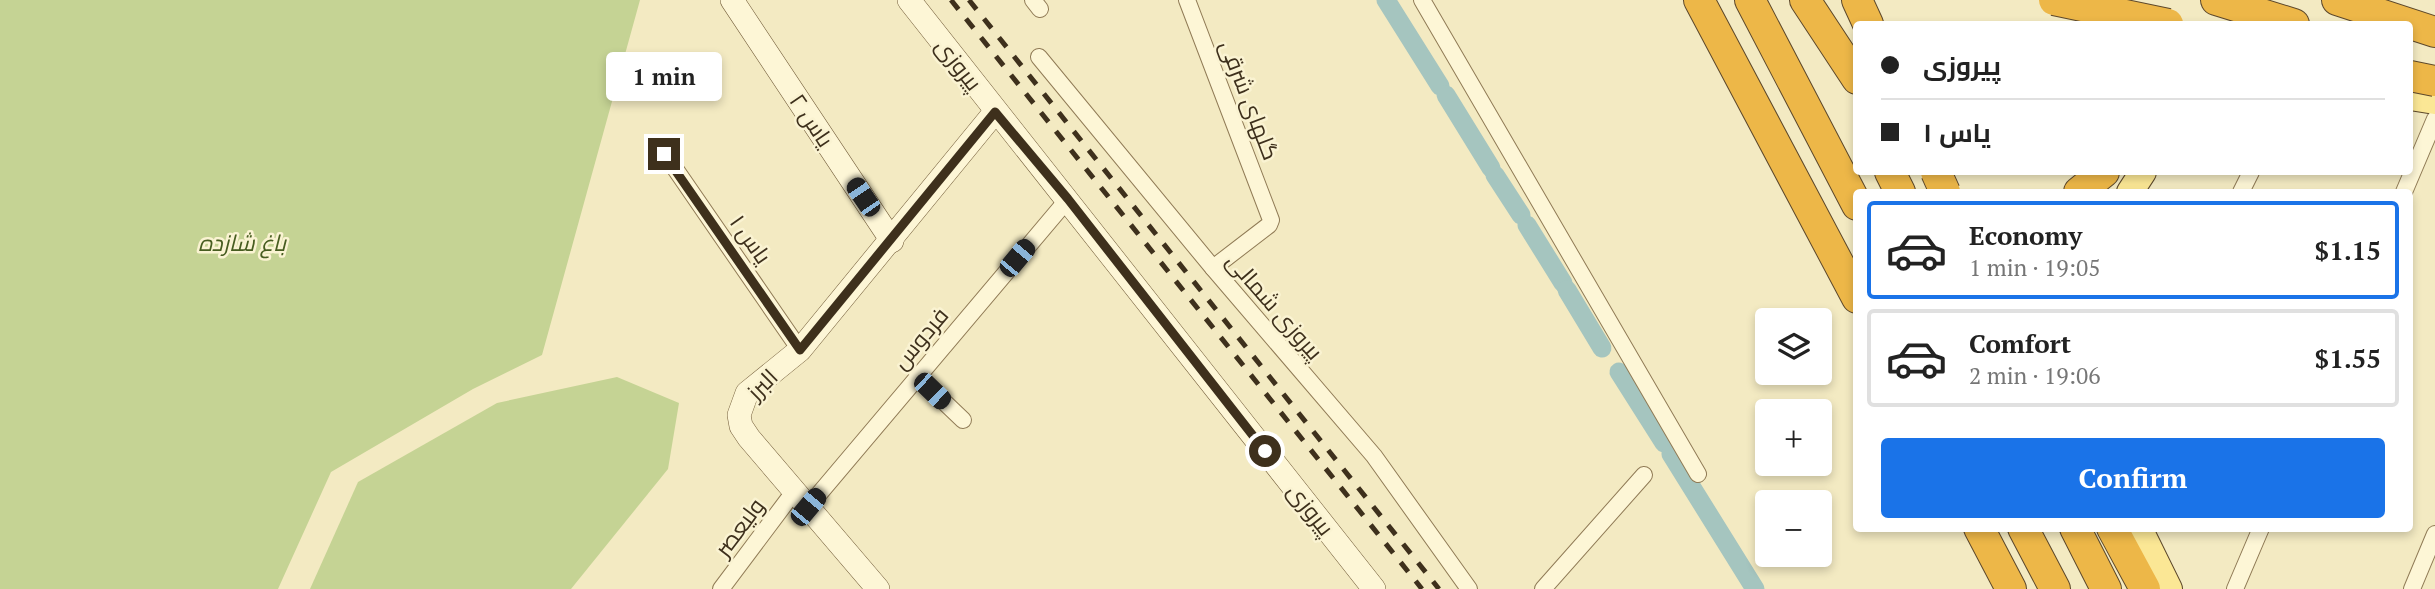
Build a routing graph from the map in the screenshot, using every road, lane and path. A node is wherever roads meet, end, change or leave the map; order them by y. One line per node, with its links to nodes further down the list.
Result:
1 (732, 0): 39 (street, یاس ۲)
2 (909, 0): 29 (street, پیروزی)
3 (1186, 0): 40 (street, گلهای شرقی)
4 (1422, 0): 45 (street)
5 (1699, 0): 41 (highway)
6 (1750, 0): 37 (highway)
7 (1857, 0): 13 (highway)
8 (2054, 0): 15 (highway, bridge)
9 (2114, 0): 14 (highway)
10 (2216, 0): 16 (highway)
11 (2337, 0): 17 (highway)
12 (1810, 10): 22 (highway); 26 (highway)
13 (1867, 21)
14 (2127, 21)
15 (2154, 21)
16 (2284, 21)
17 (2401, 21)
18 (2413, 25): 19 (highway)
19 (2435, 32)
20 (1039, 57): 40 (street, پیروزی شمالی)
21 (2413, 72): 25 (highway)
22 (1853, 73)
23 (2413, 77): 24 (highway, bridge)
24 (2435, 81)
25 (2435, 95)
26 (1853, 96)
27 (2413, 97): 28 (main road)
28 (2435, 101)
29 (995, 112): 38 (street, پیروزی); 39 (street, البرز)
30 (2435, 119): 32 (street)
31 (664, 154): 42 (street, یاس ۱)
32 (2413, 171)
33 (1937, 175): 35 (highway)
34 (2100, 175): 36 (highway)
35 (1953, 189)
36 (2083, 189)
37 (1853, 197)
38 (1068, 199): 43 (street, فردوس); 55 (street, پیروزی)
39 (892, 241): 42 (street, البرز)
40 (1213, 268): 58 (street, پیروزی شمالی)
41 (1853, 290)
42 (800, 350): 47 (street, البرز)
43 (917, 376): 44 (street); 47 (street, فردوس)
44 (963, 421)
45 (1698, 474)
46 (1644, 475): 59 (street)
47 (801, 500): 56 (street); 57 (street, ولیعصر)
48 (1981, 532): 60 (highway)
49 (2025, 532): 61 (highway)
50 (2077, 532): 62 (highway)
51 (2114, 532): 63 (highway)
52 (2141, 532): 64 (main road)
53 (2259, 532): 65 (street)
54 (2435, 534): 66 (street)
55 (1364, 585)
56 (873, 587)
57 (721, 589)
58 (1469, 589)
59 (1543, 589)
60 (2011, 589)
61 (2055, 589)
62 (2106, 589)
63 (2145, 589)
64 (2169, 589)
65 (2235, 589)
66 (2412, 589)

